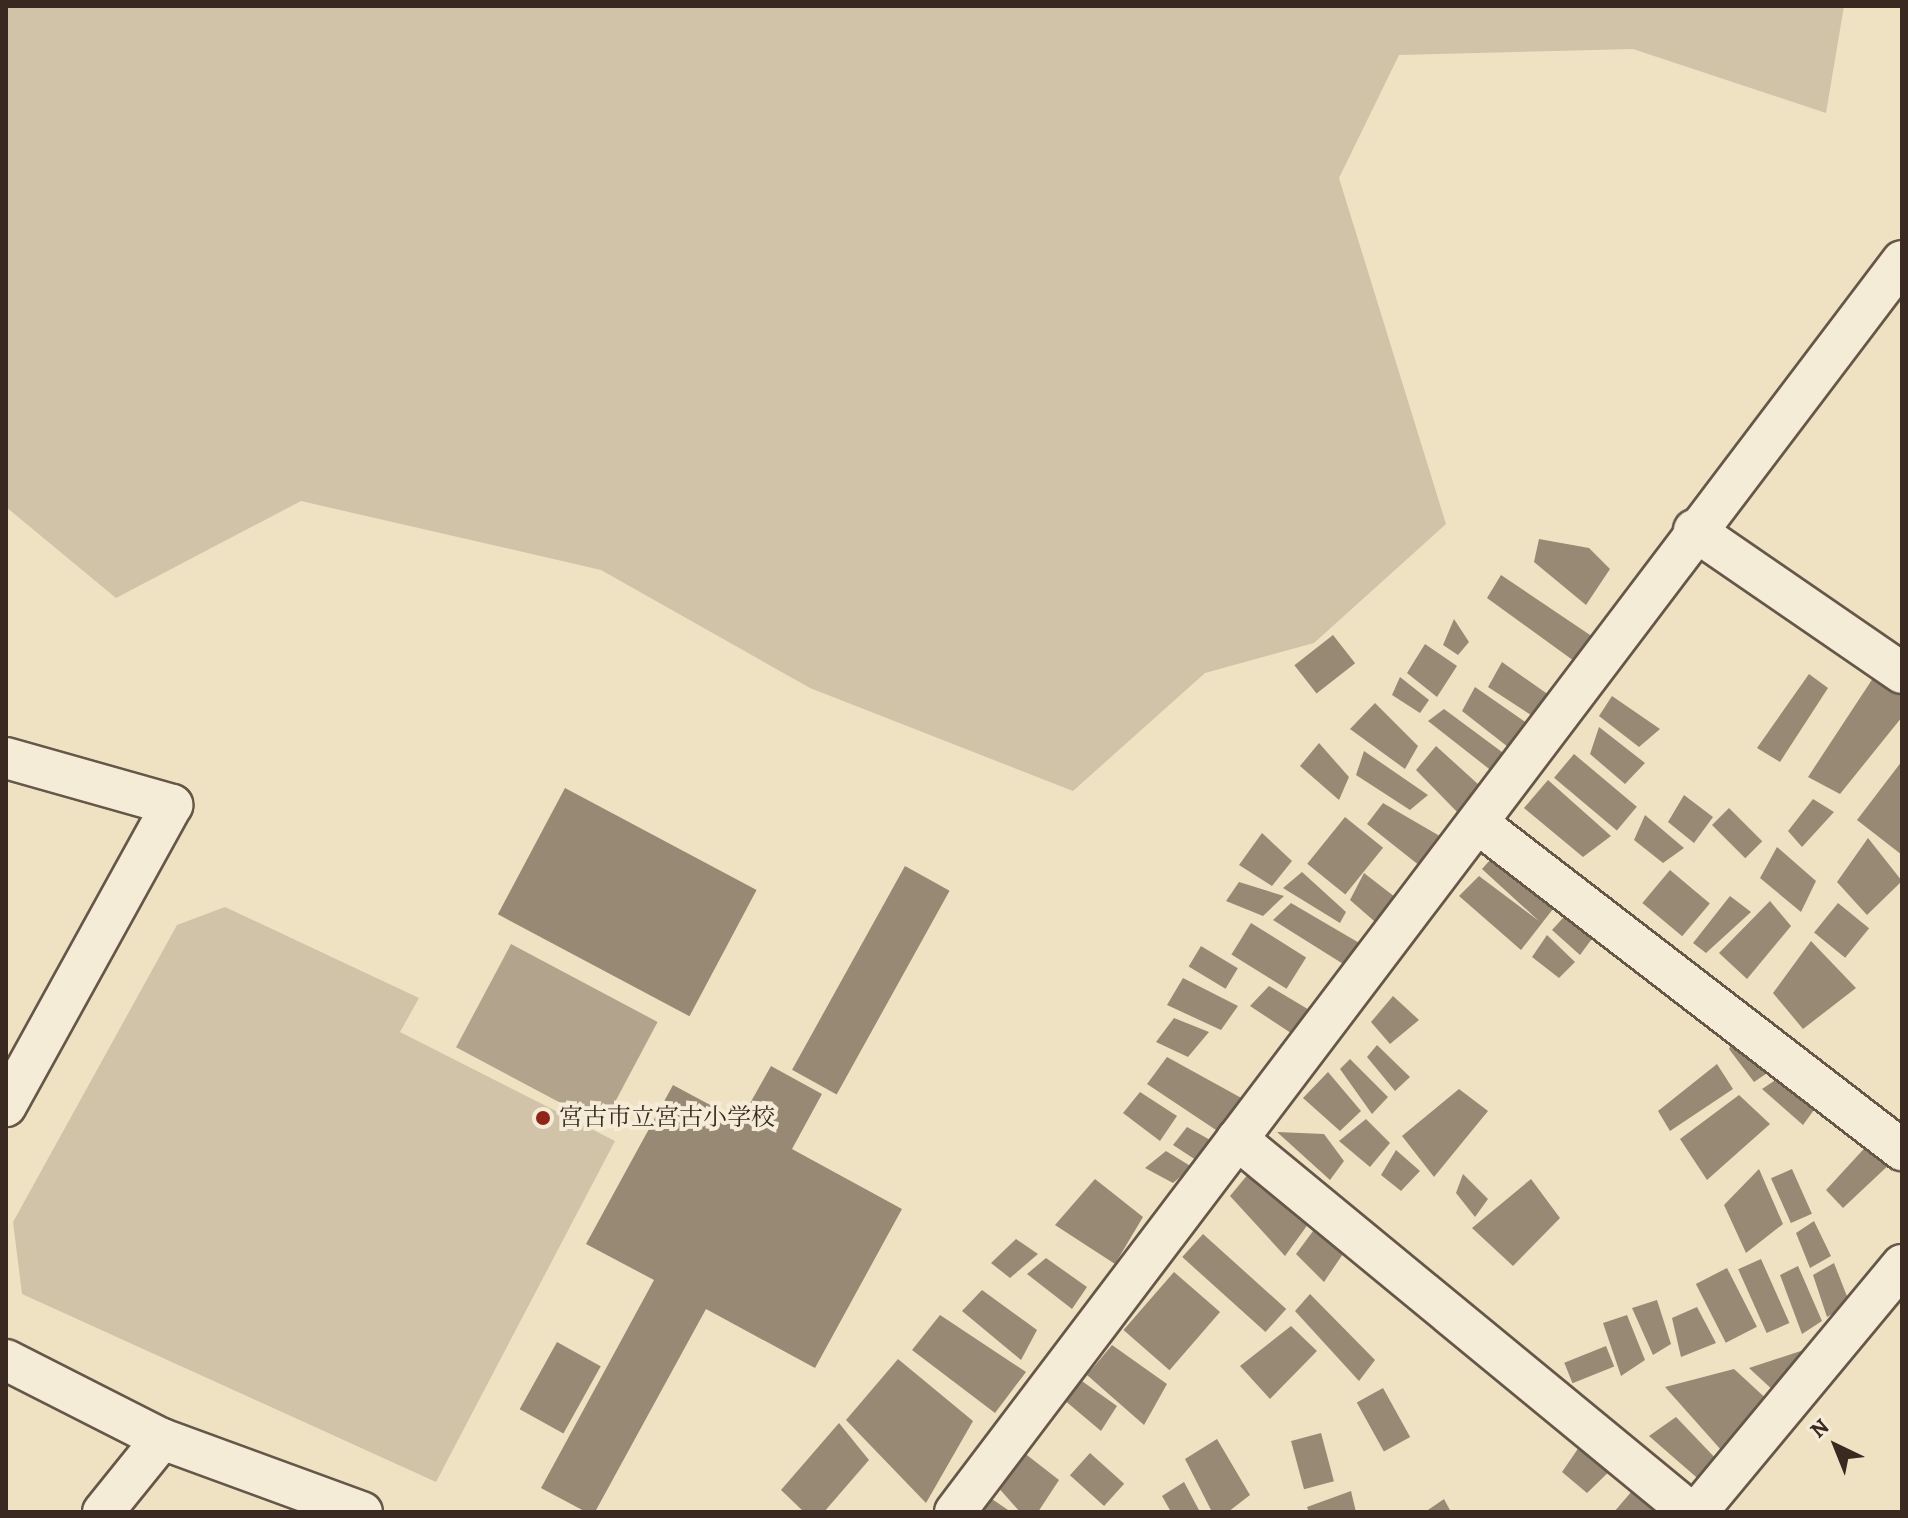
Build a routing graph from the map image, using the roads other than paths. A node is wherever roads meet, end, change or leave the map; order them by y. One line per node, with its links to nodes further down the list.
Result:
1 (1902, 261): 2 (street)
2 (1694, 530): 3 (street); 5 (street)
3 (1902, 673)
4 (6, 758): 6 (street)
5 (1480, 825): 7 (street); 8 (street)
6 (6, 1106)
7 (1237, 1139): 14 (street); 15 (street)
8 (1902, 1150)
9 (1902, 1265): 16 (street)
10 (6, 1360): 11 (street)
11 (162, 1439): 12 (street); 13 (street)
12 (103, 1512)
13 (362, 1512)
14 (955, 1512)
15 (1690, 1512)
16 (1697, 1512)

